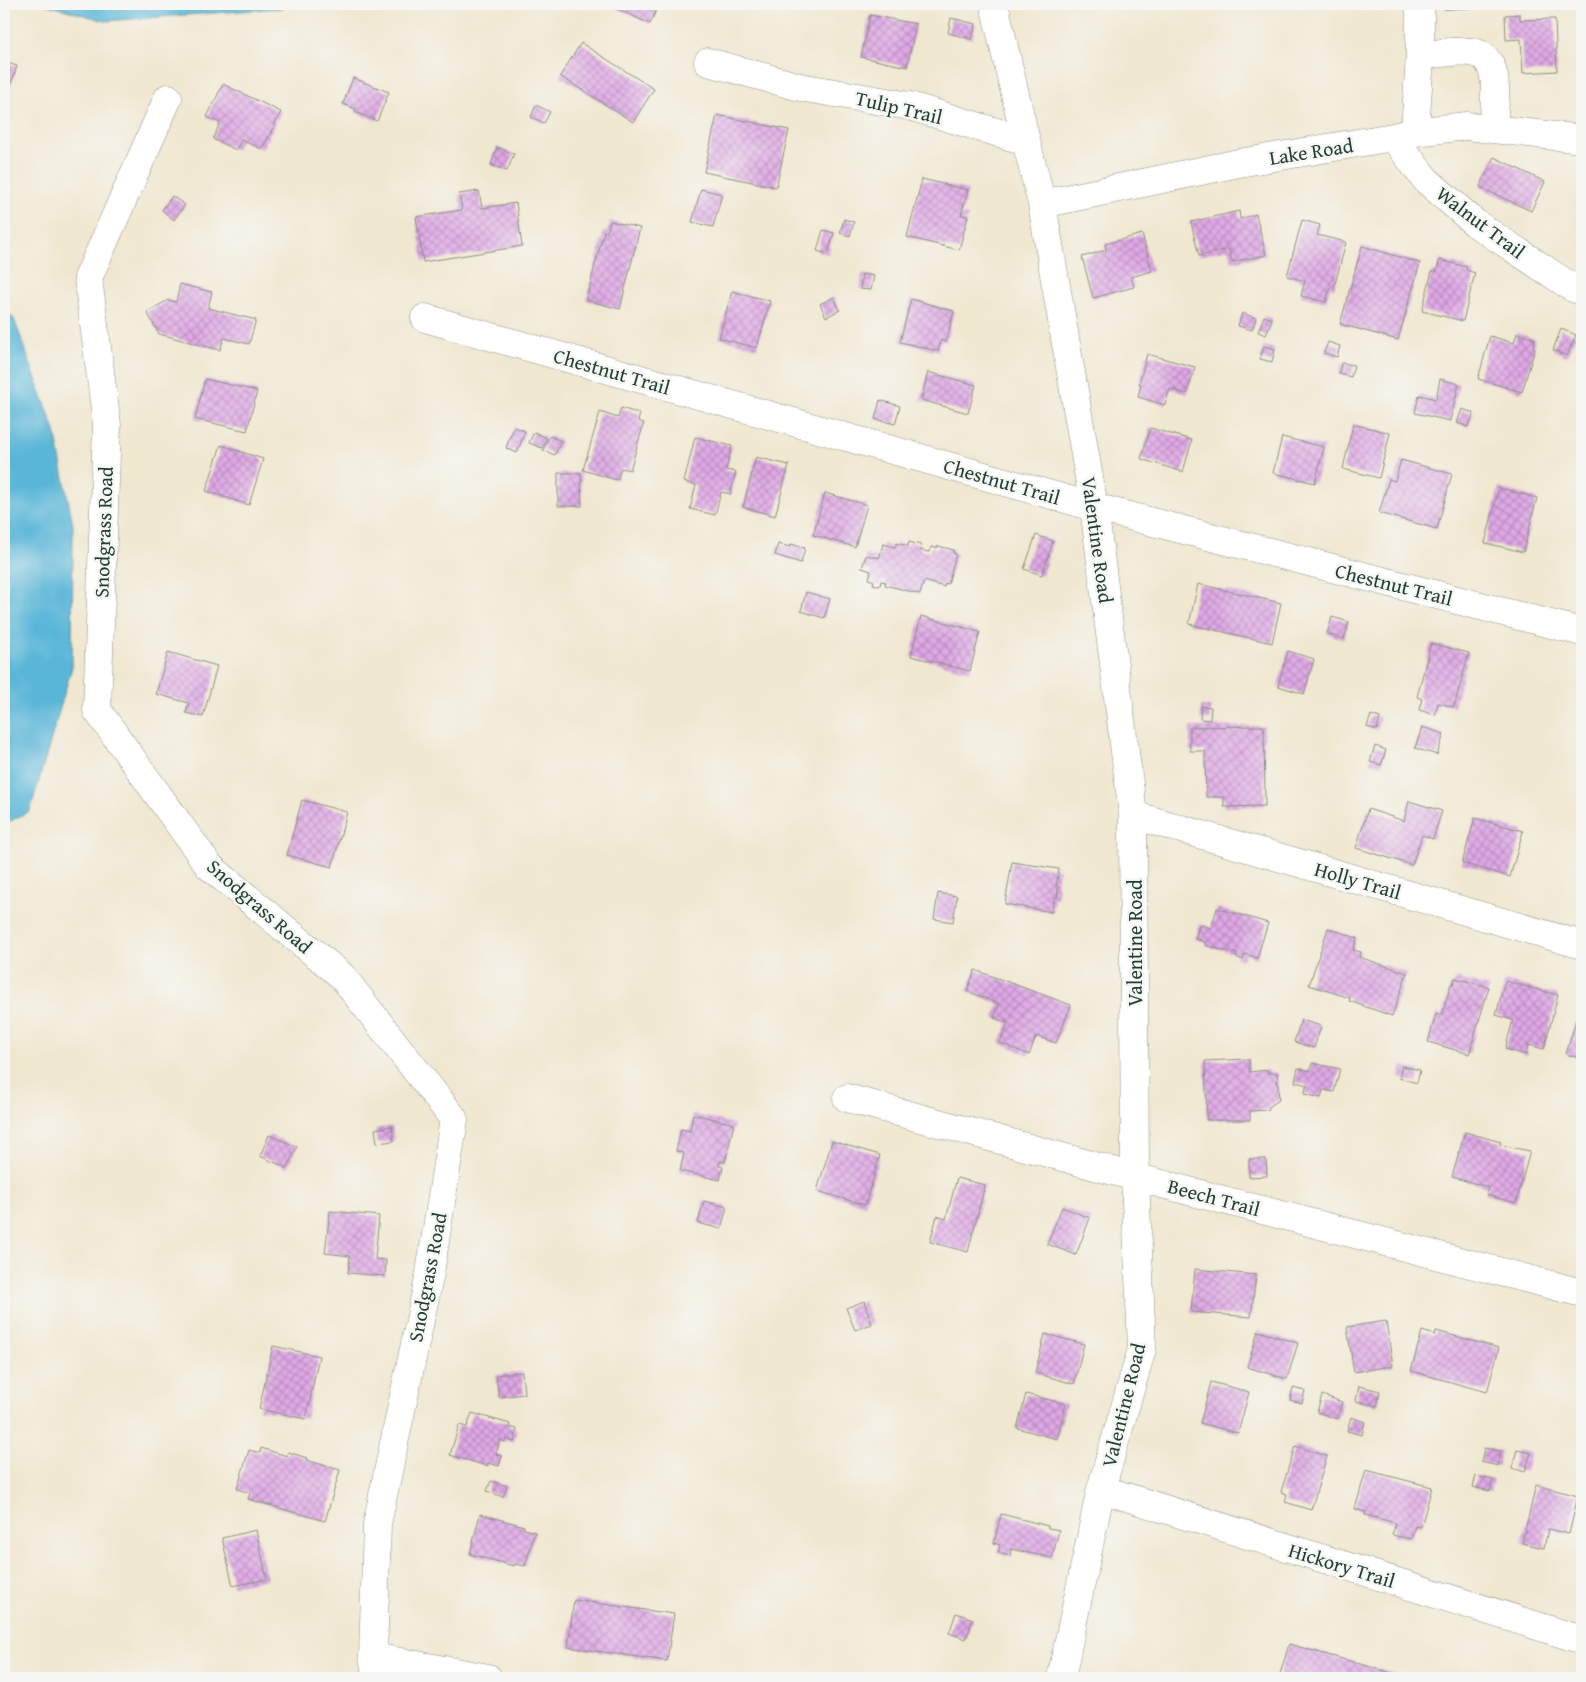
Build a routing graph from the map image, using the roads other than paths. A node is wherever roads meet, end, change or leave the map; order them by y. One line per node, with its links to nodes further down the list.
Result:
1 (994, 4): 9 (street)
2 (1420, 4): 3 (street)
3 (1420, 56): 6 (street); 7 (street)
4 (708, 62): 9 (street, Tulip Trail)
5 (168, 98): 22 (street, Snodgrass Road)
6 (1493, 128): 7 (street, Lake Road); 8 (street, Lake Road)
7 (1404, 135): 10 (street, Lake Road); 11 (street, Walnut Trail)
8 (1582, 139)
9 (1026, 141): 10 (street)
10 (1042, 204): 13 (street, Valentine Road)
11 (1582, 291)
12 (425, 318): 13 (street, Chestnut Trail)
13 (1094, 507): 14 (street, Chestnut Trail); 15 (street, Valentine Road)
14 (1582, 632)
15 (1133, 815): 16 (street, Holly Trail); 18 (street, Valentine Road)
16 (1582, 945)
17 (847, 1098): 18 (street, Beech Trail)
18 (1135, 1177): 19 (street, Beech Trail); 20 (street, Valentine Road)
19 (1582, 1294)
20 (1101, 1489): 21 (street, Hickory Trail); 24 (street, Valentine Road)
21 (1582, 1640)
22 (375, 1668): 23 (street)
23 (488, 1678)
24 (1061, 1678)

